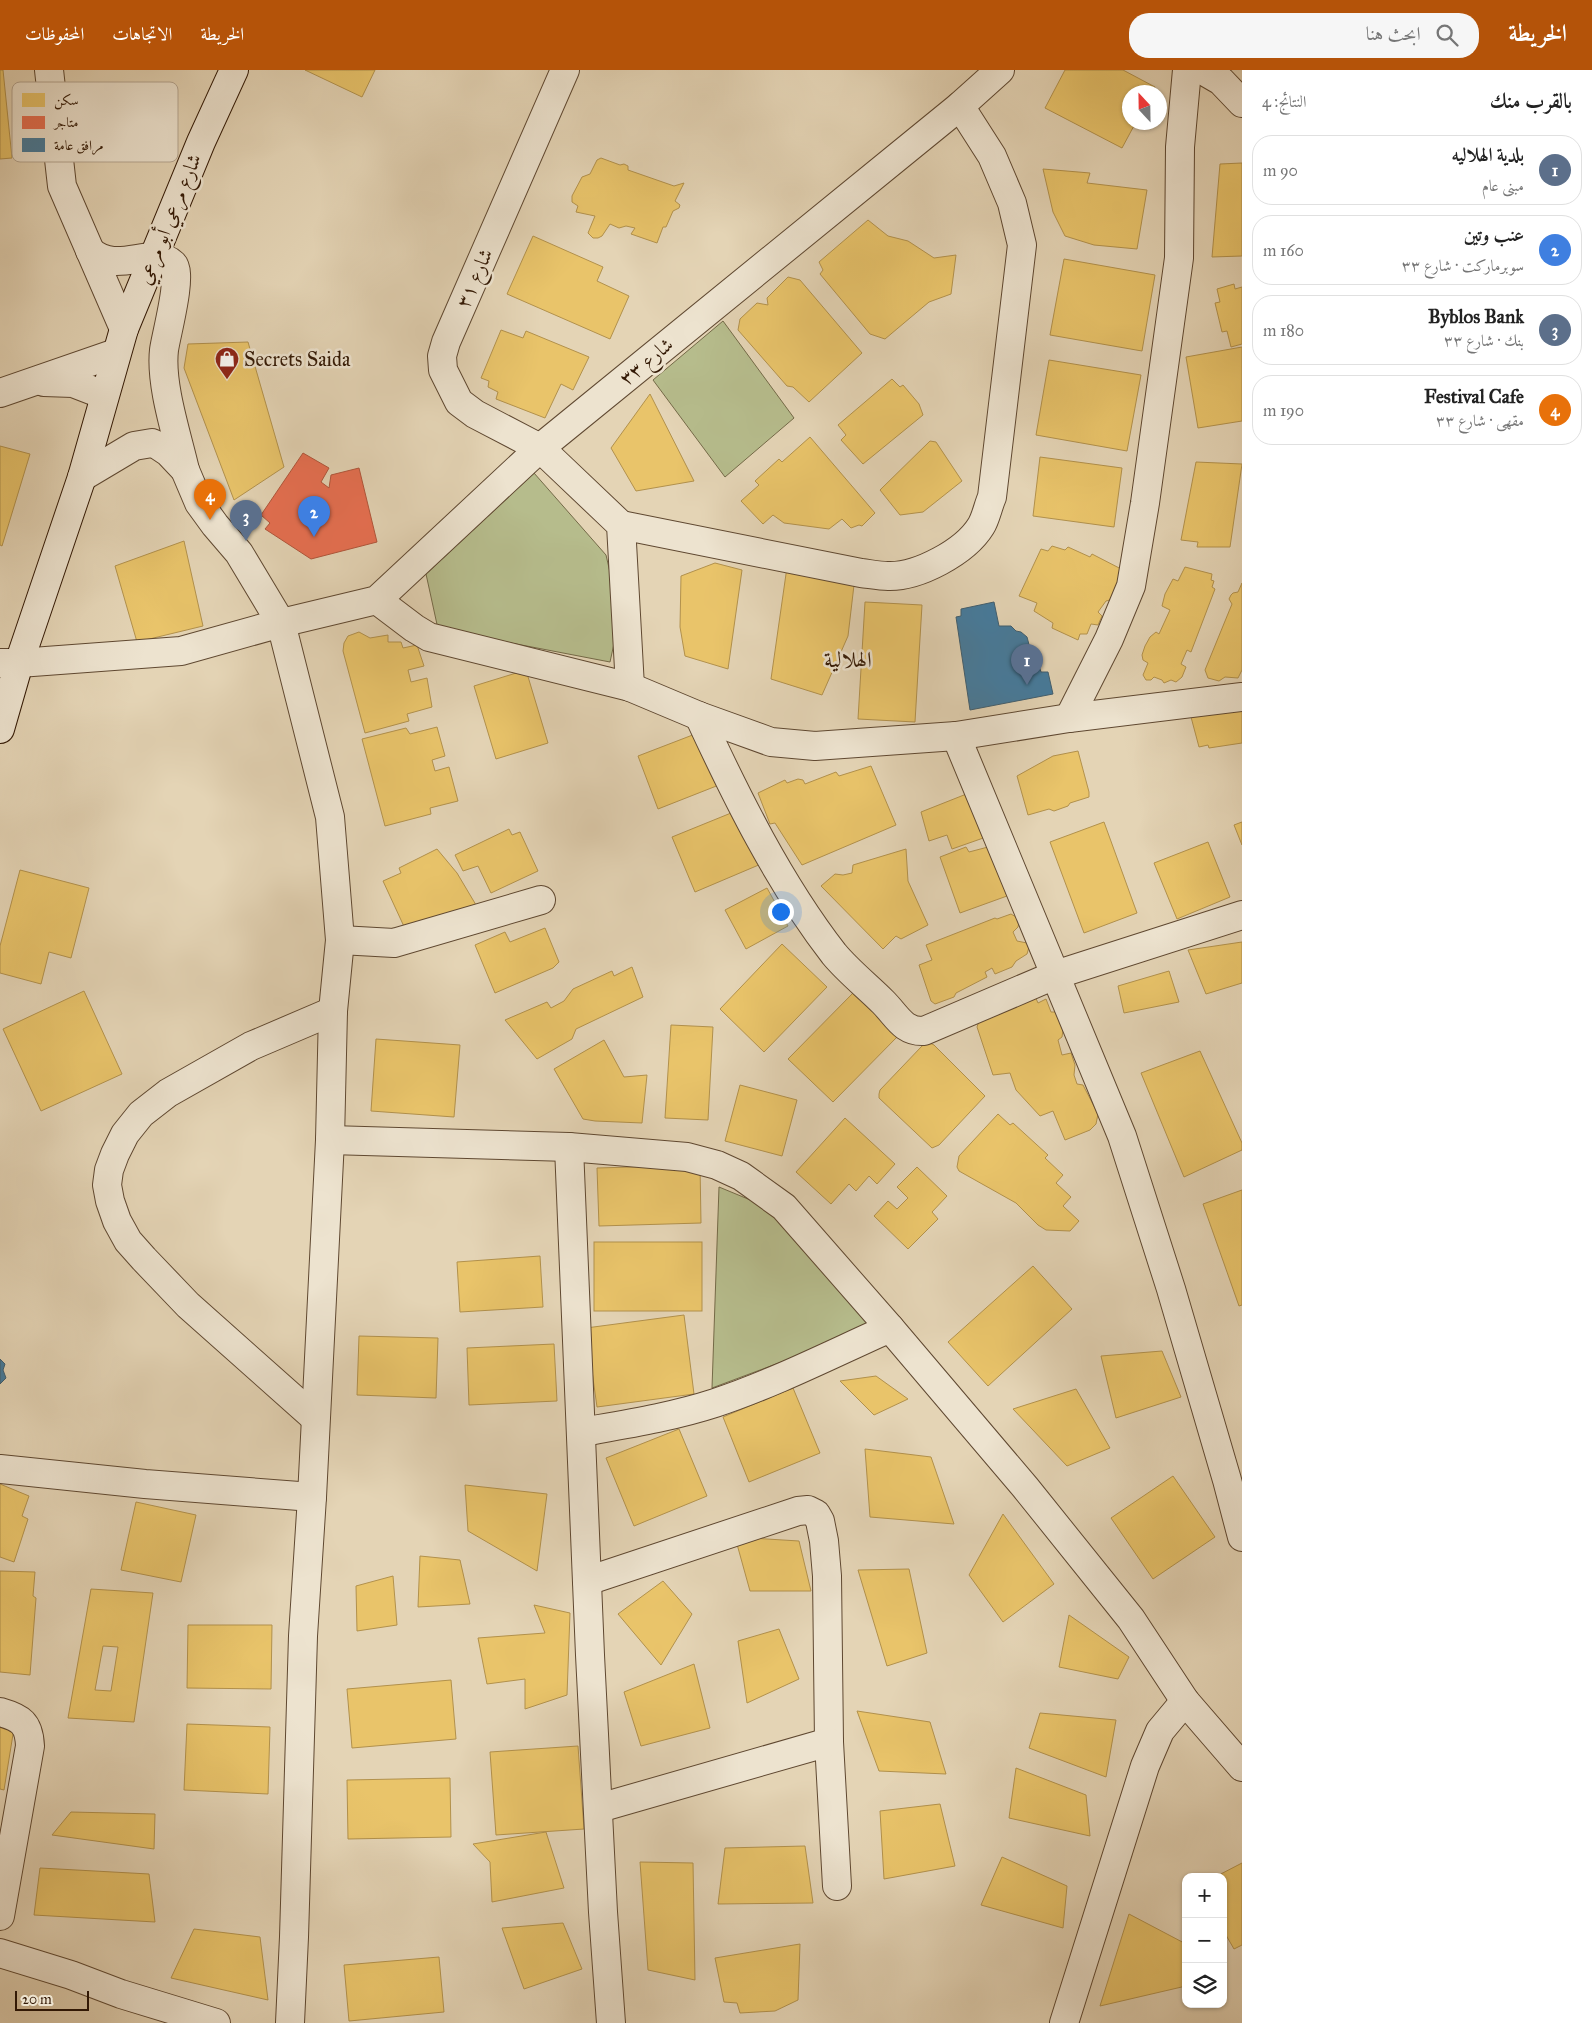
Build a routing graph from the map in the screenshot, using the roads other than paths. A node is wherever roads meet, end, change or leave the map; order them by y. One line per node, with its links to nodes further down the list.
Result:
1 (234, 70): 10 (street, شارع مرعي أبو مرعي)
2 (565, 70): 14 (street, شارع ٣١)
3 (1000, 70): 7 (street, شارع ٣٣)
4 (1187, 70): 24 (street)
5 (1202, 70): 6 (street)
6 (1242, 103)
7 (960, 106): 14 (street, شارع ٣٣); 17 (street)
8 (59, 162): 9 (street)
9 (90, 250): 10 (street); 11 (street)
10 (155, 256): 11 (street, شارع مرعي أبو مرعي); 15 (street)
11 (114, 362): 12 (street); 12 (street); 16 (street, شارع مرعي أبو مرعي)
12 (73, 376): 13 (street)
13 (0, 393)
14 (540, 448): 17 (street, شارع ٣١); 18 (street, شارع ٣٣)
15 (186, 470): 16 (street); 19 (street)
16 (82, 477): 20 (street, شارع مرعي أبو مرعي)
17 (621, 525): 21 (street)
18 (378, 600): 19 (street, شارع ٣٣); 21 (street)
19 (281, 623): 20 (street, شارع ٣٣); 29 (street)
20 (10, 663): 25 (street, شارع مرعي أبو مرعي)
21 (630, 687): 23 (street)
22 (1242, 697): 24 (street)
23 (699, 716): 26 (street); 30 (street)
24 (1069, 718): 26 (street)
25 (0, 729)
26 (956, 736): 30 (street)
27 (542, 900): 29 (street)
28 (1242, 915): 30 (street)
29 (340, 940): 31 (street)
30 (1055, 974): 39 (street)
31 (334, 1011): 32 (street); 35 (street)
32 (330, 1140): 33 (street); 35 (street)
33 (569, 1147): 34 (street); 36 (street)
34 (890, 1328): 36 (street); 41 (street)
35 (315, 1418): 38 (street)
36 (582, 1432): 40 (street)
37 (0, 1469): 38 (street)
38 (312, 1497): 50 (street)
39 (1242, 1537)
40 (587, 1581): 43 (street); 45 (street)
41 (1185, 1701): 44 (street); 52 (street)
42 (0, 1712): 47 (street)
43 (829, 1742): 45 (street); 46 (street)
44 (1240, 1763)
45 (599, 1808): 51 (street)
46 (837, 1886)
47 (0, 1916)
48 (0, 1953): 49 (street)
49 (216, 2023)
50 (290, 2023)
51 (611, 2023)
52 (1064, 2023)

